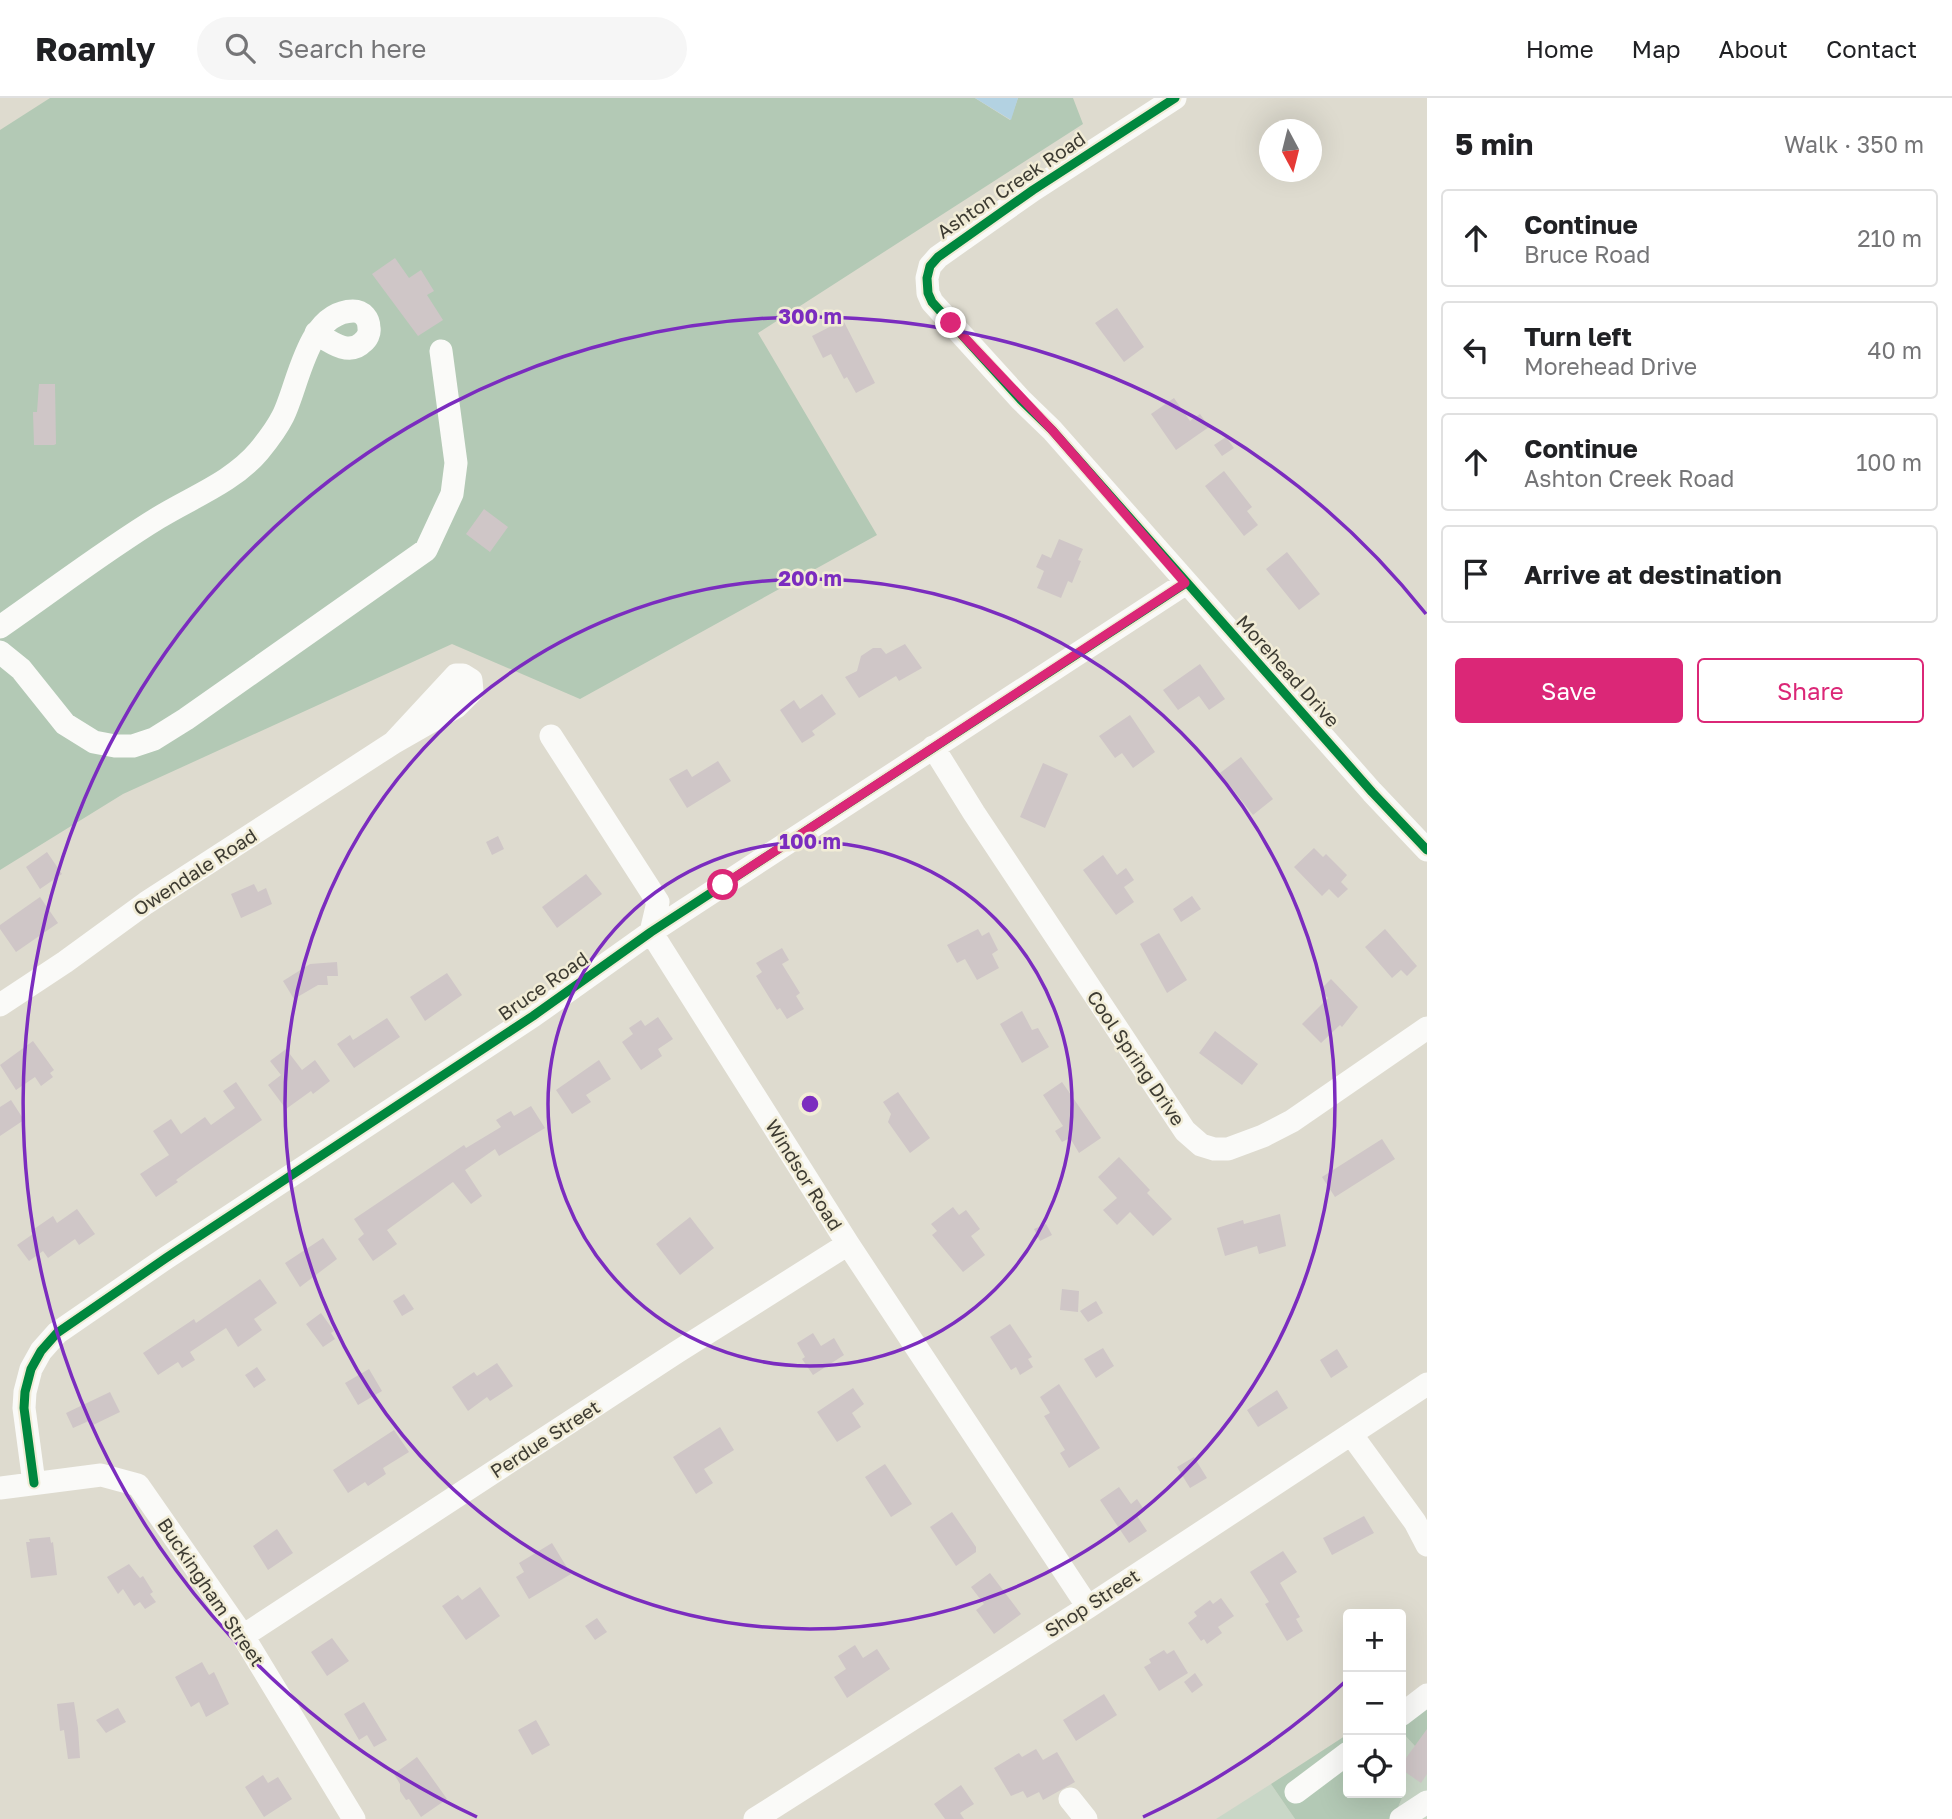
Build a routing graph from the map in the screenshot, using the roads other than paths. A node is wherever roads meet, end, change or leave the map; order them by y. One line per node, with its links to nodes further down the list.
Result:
1 (1175, 98): 4 (street, Ashton Creek Road)
2 (316, 334): 6 (street)
3 (441, 351): 7 (street)
4 (1125, 513): 5 (street, Morehead Drive)
5 (1185, 583): 10 (street, Bruce Road); 11 (street, Morehead Drive)
6 (0, 627)
7 (0, 652)
8 (551, 736): 12 (street)
9 (393, 743): 13 (street, Owendale Road)
10 (933, 747): 12 (street, Bruce Road); 14 (street, Cool Spring Drive)
11 (1427, 850)
12 (651, 932): 15 (street, Windsor Road); 18 (street, Bruce Road)
13 (0, 1005)
14 (1427, 1028)
15 (848, 1244): 21 (street, Windsor Road); 22 (street, Perdue Street)
16 (1427, 1384): 17 (street, Shop Street)
17 (1351, 1434): 20 (street); 21 (street, Shop Street)
18 (34, 1483): 19 (street, Buckingham Street); 22 (street, Buckingham Street)
19 (0, 1488)
20 (1427, 1545)
21 (1088, 1607): 30 (street, Shop Street)
22 (243, 1636): 29 (street, Buckingham Street)
23 (1427, 1695): 24 (street)
24 (1406, 1711)
25 (1343, 1758): 26 (street)
26 (1296, 1792)
27 (1070, 1799): 31 (street)
28 (1427, 1802): 32 (street)
29 (354, 1819)
30 (755, 1819)
31 (1086, 1819)
32 (1401, 1819)

